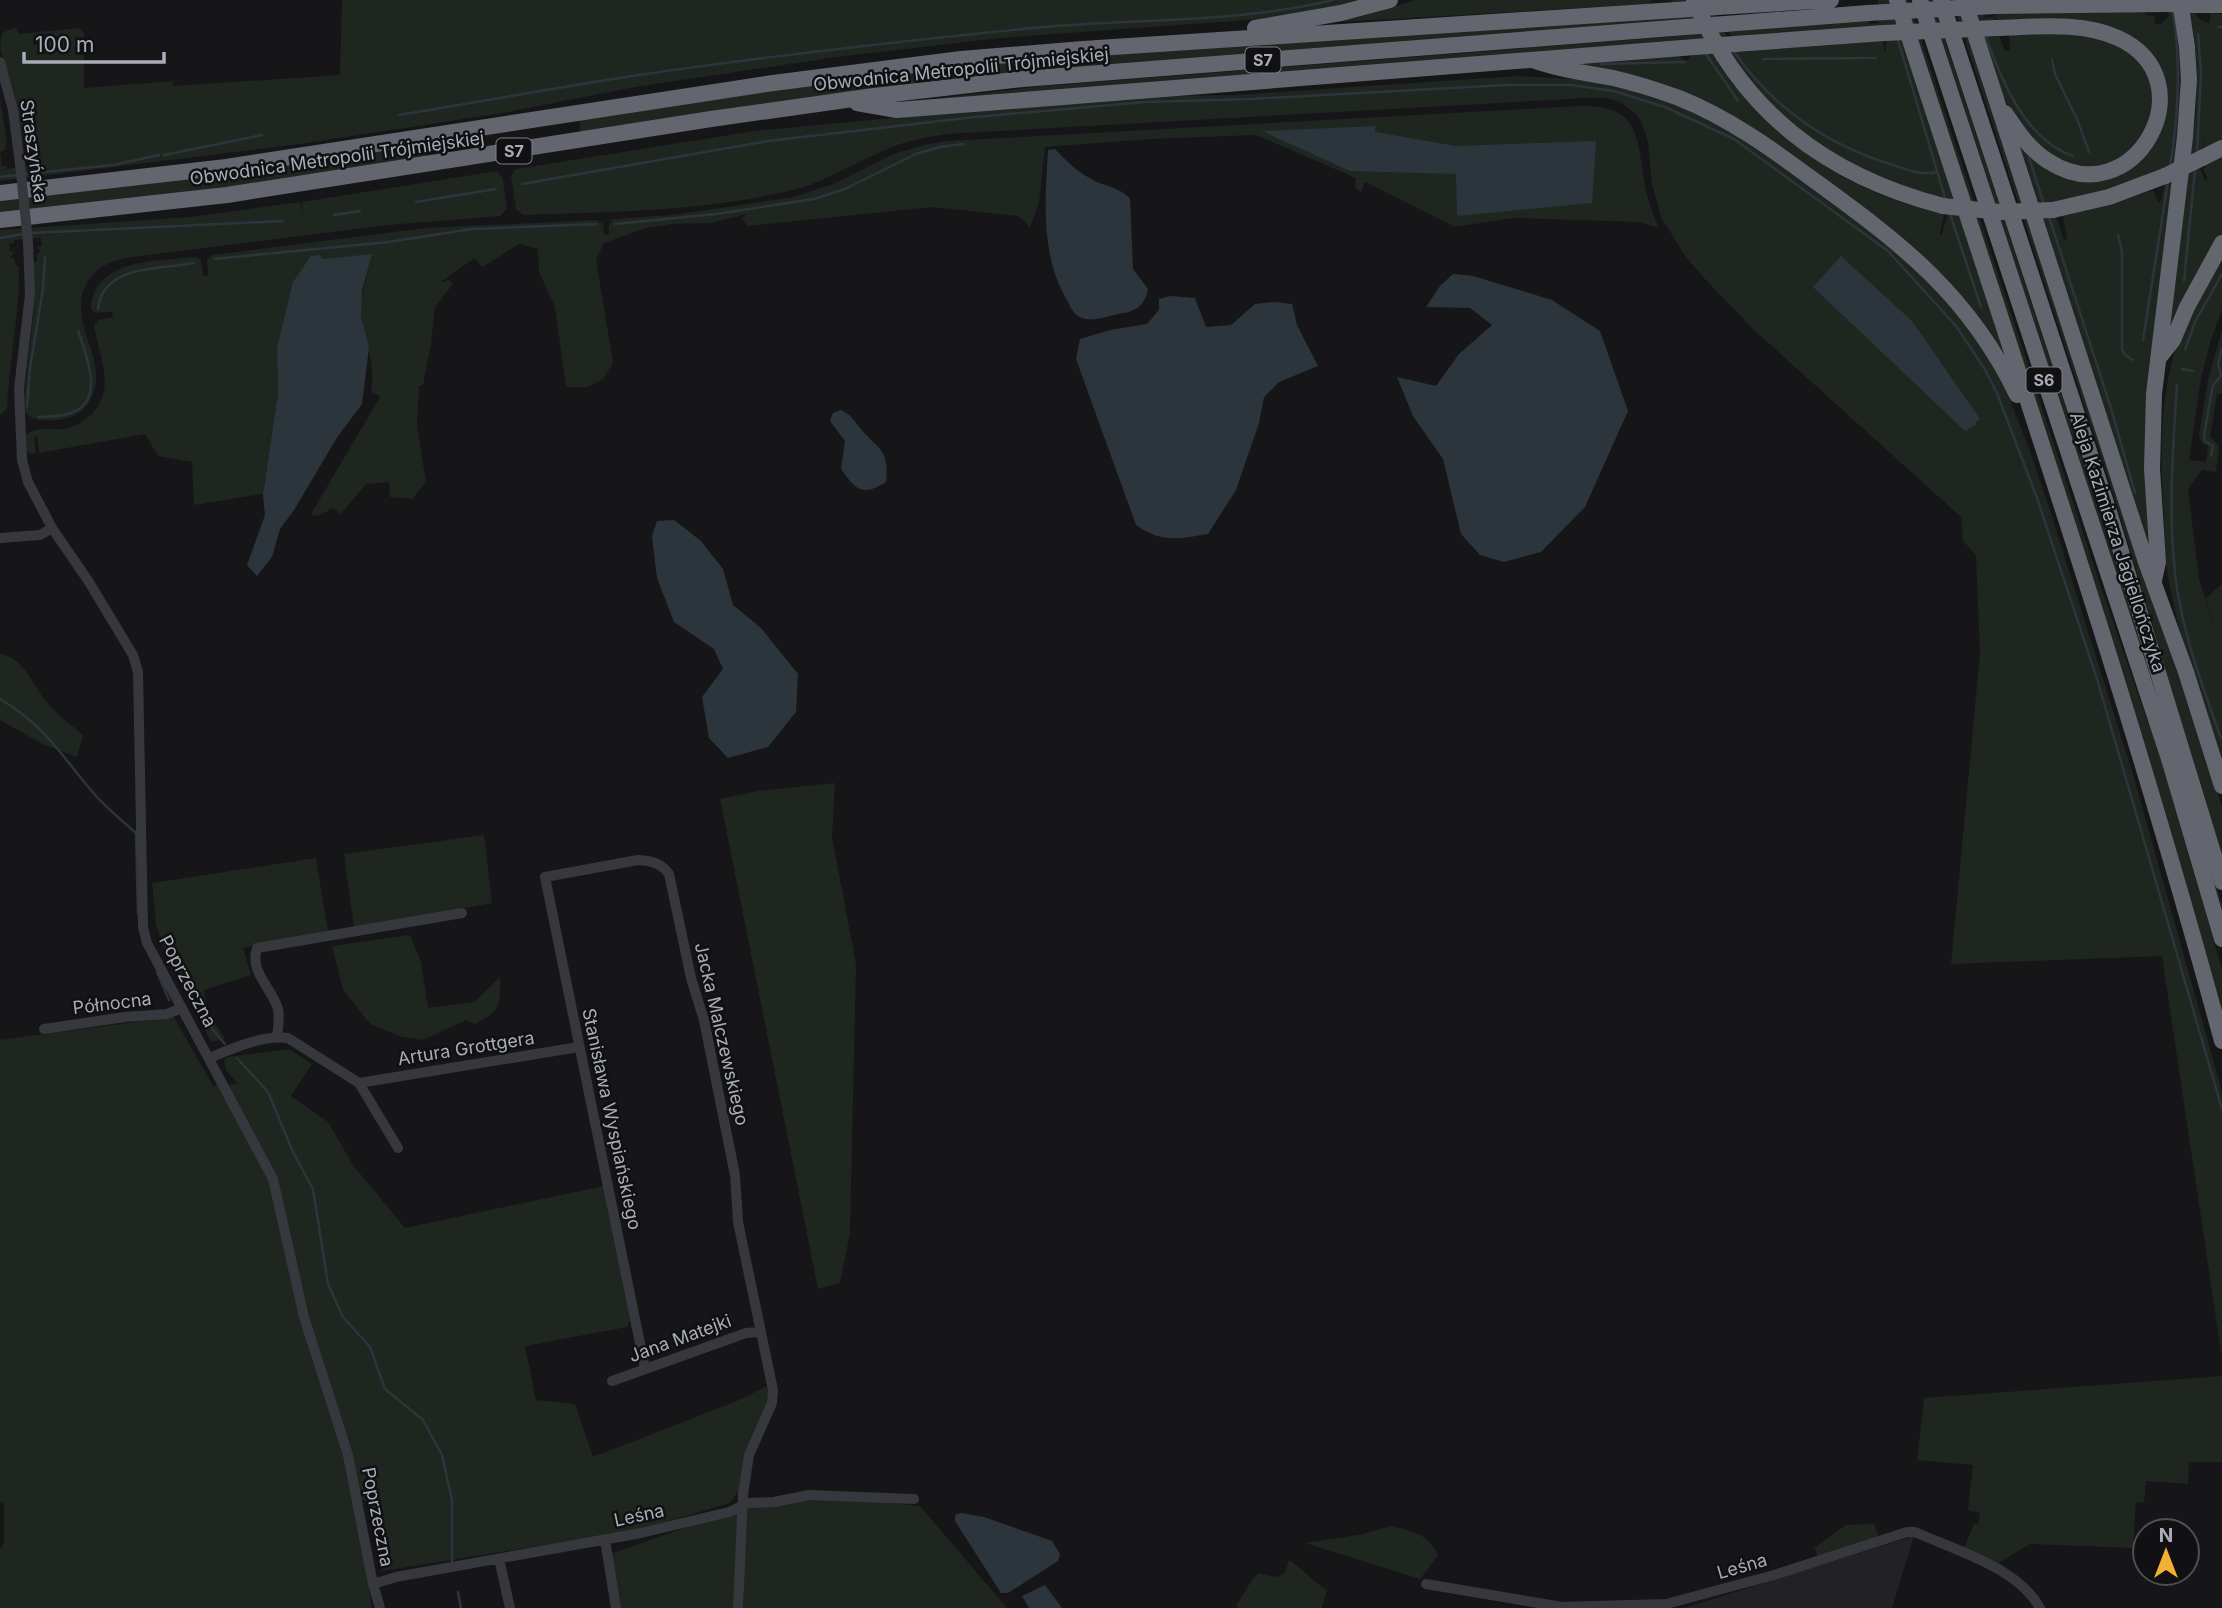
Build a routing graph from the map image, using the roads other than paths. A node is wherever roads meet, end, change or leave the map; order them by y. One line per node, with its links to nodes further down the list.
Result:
1 (1390, 0): 9 (highway)
2 (1694, 0): 14 (highway, bridge)
3 (1831, 0): 9 (highway, Obwodnica Metropolii Trójmiejskiej / S7, bridge)
4 (1897, 0): 20 (highway)
5 (1964, 0): 13 (highway)
6 (1931, 3): 7 (highway, S7, bridge); 12 (highway, Obwodnica Metropolii Trójmiejskiej / S7, bridge); 26 (highway, Aleja Kazimierza Jagiellończyka / S6); 28 (highway, Aleja Kazimierza Jagiellończyka / S6)
7 (2180, 3): 8 (highway, S7); 19 (highway)
8 (2222, 5)
9 (1165, 43): 15 (highway, Obwodnica Metropolii Trójmiejskiej / S7)
10 (1531, 59): 12 (highway); 13 (highway, bridge); 20 (highway)
11 (0, 62): 18 (street, Straszyńska, bridge)
12 (841, 100): 16 (highway, Obwodnica Metropolii Trójmiejskiej / S7)
13 (1998, 103): 23 (highway)
14 (2222, 148)
15 (0, 193)
16 (0, 220)
17 (2222, 243): 19 (highway)
18 (27, 329): 21 (street, Poprzeczna)
19 (2157, 361): 23 (highway)
20 (2044, 451): 32 (highway)
21 (52, 528): 22 (street); 29 (street, Poprzeczna)
22 (0, 538)
23 (2154, 582): 24 (highway)
24 (2222, 786)
25 (545, 877): 33 (street, Stanisława Wyspiańskiego); 37 (street, Jacka Malczewskiego)
26 (2222, 882)
27 (462, 913): 31 (street)
28 (2222, 939)
29 (182, 1008): 30 (street, Północna); 34 (street, Poprzeczna)
30 (44, 1029)
31 (277, 1037): 34 (street); 35 (street)
32 (2222, 1041)
33 (579, 1047): 35 (street, Artura Grottgera); 38 (street, Stanisława Wyspiańskiego)
34 (209, 1058): 44 (street, Poprzeczna)
35 (359, 1083): 36 (street)
36 (398, 1148)
37 (760, 1332): 38 (street, Jana Matejki); 41 (street)
38 (645, 1368): 39 (street, Jana Matejki)
39 (612, 1381)
40 (914, 1499): 41 (street, Leśna)
41 (744, 1505): 42 (street, Leśna); 49 (street)
42 (605, 1540): 43 (street, Leśna); 48 (street)
43 (499, 1559): 44 (street, Leśna); 47 (street)
44 (373, 1584): 46 (street, Poprzeczna)
45 (1426, 1584): 50 (street, Leśna)
46 (380, 1608)
47 (510, 1608)
48 (616, 1608)
49 (738, 1608)
50 (2040, 1608)

